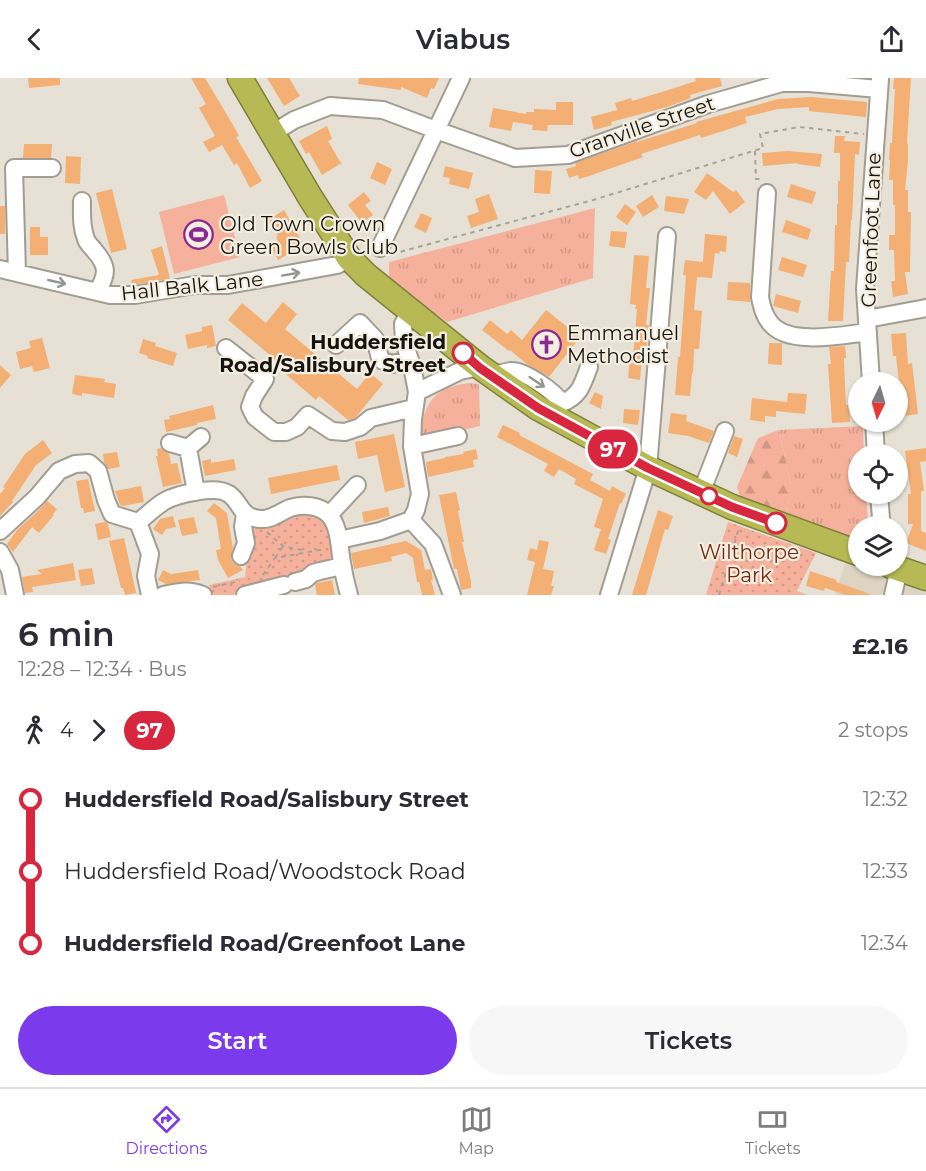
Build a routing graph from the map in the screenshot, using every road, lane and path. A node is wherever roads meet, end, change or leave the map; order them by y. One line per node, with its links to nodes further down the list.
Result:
1 (240, 78): 5 (highway)
2 (461, 78): 4 (street)
3 (879, 84): 4 (street, Granville Street); 6 (street, Greenfoot Lane)
4 (436, 130): 5 (street, Granville Street); 12 (street)
5 (273, 133): 13 (highway)
6 (875, 135): 7 (path); 19 (street, Greenfoot Lane)
7 (754, 150): 9 (path); 12 (path)
8 (52, 168): 15 (street)
9 (767, 194): 19 (street)
10 (82, 201): 16 (street)
11 (667, 236): 34 (street)
12 (384, 251)
13 (349, 258): 16 (street, Hall Balk Lane, one-way to 13); 18 (highway)
14 (0, 269): 15 (street, Hall Balk Lane)
15 (17, 273): 16 (street, Hall Balk Lane, one-way to 16)
16 (97, 292)
17 (926, 308): 19 (street)
18 (410, 311): 22 (street); 24 (highway)
19 (868, 326): 25 (street, Greenfoot Lane)
20 (336, 345): 22 (street)
21 (226, 348): 26 (street)
22 (410, 360): 26 (street)
23 (589, 367): 27 (street)
24 (486, 372): 26 (street); 27 (highway)
25 (870, 372)
26 (416, 400): 32 (street)
27 (559, 410): 34 (highway)
28 (725, 431): 37 (street)
29 (458, 436): 32 (street)
30 (201, 437): 33 (street)
31 (170, 443): 33 (street)
32 (412, 446): 41 (street)
33 (188, 448): 36 (street)
34 (648, 468): 37 (highway); 63 (street)
35 (357, 485): 39 (street)
36 (196, 492): 40 (street); 42 (street)
37 (701, 493): 38 (highway)
38 (744, 511): 46 (highway); 64 (path)
39 (329, 515): 40 (street); 44 (street)
40 (250, 516): 45 (path); 49 (street)
41 (411, 520): 44 (street); 62 (street)
42 (138, 522): 43 (street); 59 (street)
43 (0, 531)
44 (339, 543): 48 (path); 51 (street)
45 (283, 546): 48 (path); 50 (path)
46 (848, 549)
47 (0, 552): 58 (street)
48 (309, 552): 50 (path)
49 (241, 556)
50 (275, 558): 53 (path)
51 (342, 566): 56 (street); 61 (street)
52 (908, 572): 55 (highway)
53 (262, 576)
54 (894, 576): 65 (street)
55 (926, 578)
56 (242, 588): 57 (path)
57 (198, 593): 60 (street)
58 (15, 595)
59 (150, 595)
60 (163, 595)
61 (349, 595)
62 (452, 595)
63 (609, 595)
64 (719, 595)
65 (893, 595)

